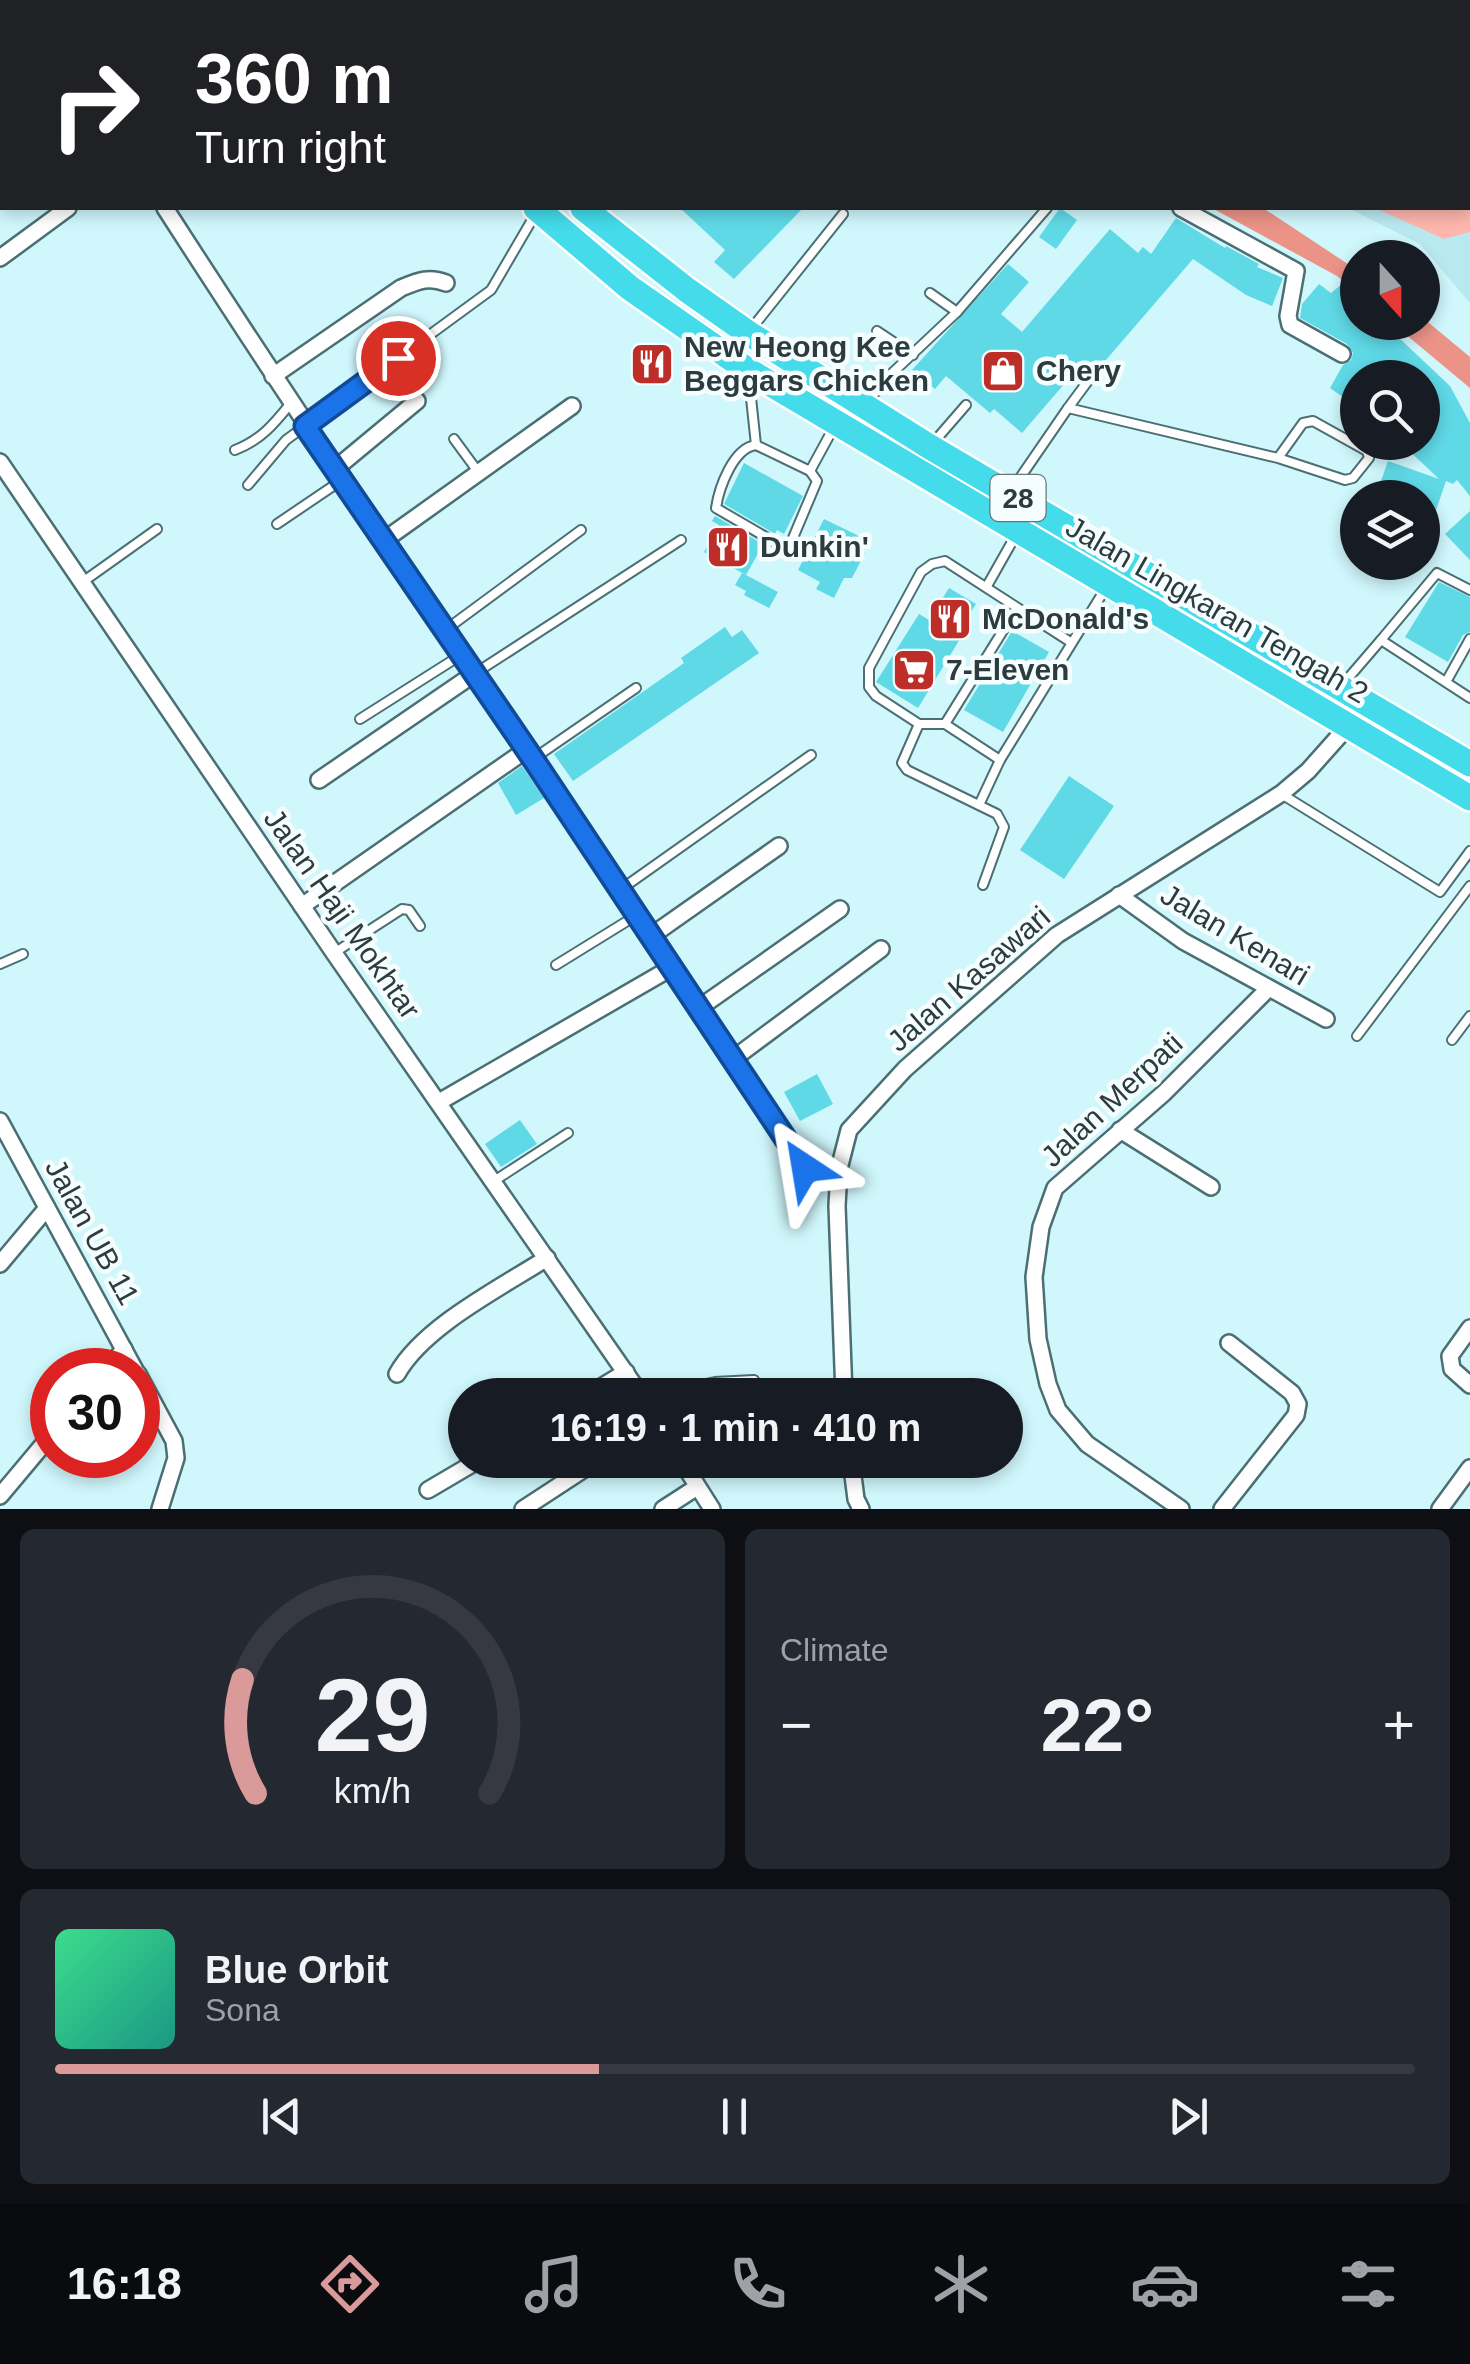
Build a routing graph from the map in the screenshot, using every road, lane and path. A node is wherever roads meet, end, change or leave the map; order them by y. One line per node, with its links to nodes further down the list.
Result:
1 (65, 210): 9 (street)
2 (165, 210): 18 (street)
3 (536, 210): 27 (lane)
4 (539, 210): 17 (highway, Jalan Lingkaran Tengah 2 / 28)
5 (587, 210): 14 (highway, Jalan Lingkaran Tengah 2 / 28)
6 (1045, 210): 12 (lane)
7 (1185, 210): 15 (street)
8 (843, 214): 14 (lane)
9 (0, 258)
10 (446, 283): 18 (street)
11 (930, 293): 12 (lane)
12 (957, 312): 16 (lane)
13 (877, 332): 16 (lane)
14 (748, 333): 23 (highway, Jalan Lingkaran Tengah 2 / 28)
15 (1342, 354)
16 (913, 355): 23 (lane)
17 (749, 371): 26 (highway, Jalan Lingkaran Tengah 2 / 28); 29 (lane)
18 (273, 376): 21 (street)
19 (1088, 381): 25 (lane)
20 (417, 401): 36 (street)
21 (291, 403): 27 (street); 31 (lane)
22 (966, 404): 30 (lane)
23 (864, 405): 30 (highway, Jalan Lingkaran Tengah 2 / 28)
24 (572, 406): 35 (street)
25 (1068, 408): 32 (lane); 38 (lane)
26 (836, 424): 34 (lane); 42 (highway, Jalan Lingkaran Tengah 2 / 28)
27 (305, 426): 36 (street); 37 (lane)
28 (454, 439): 35 (lane)
29 (756, 445): 34 (lane); 34 (lane)
30 (930, 447): 38 (highway, Jalan Lingkaran Tengah 2 / 28)
31 (236, 450)
32 (1278, 458): 32 (lane)
33 (0, 462): 45 (street, Jalan Haji Mokhtar)
34 (810, 471)
35 (479, 473): 44 (street)
36 (339, 475): 39 (lane); 44 (street)
37 (248, 485)
38 (1010, 493): 57 (highway, Jalan Lingkaran Tengah 2 / 28)
39 (277, 524)
40 (157, 529): 45 (lane)
41 (581, 530): 50 (lane)
42 (1017, 532): 46 (highway, Jalan Lingkaran Tengah 2 / 28); 47 (lane)
43 (680, 540): 55 (lane)
44 (384, 541): 50 (street)
45 (82, 582): 80 (street, Jalan Haji Mokhtar)
46 (1107, 585): 53 (lane); 63 (highway, Jalan Lingkaran Tengah 2 / 28)
47 (987, 586): 49 (lane); 61 (lane)
48 (1470, 590): 52 (lane)
49 (1017, 608): 53 (lane); 62 (lane)
50 (444, 631): 54 (street)
51 (1470, 639): 56 (lane)
52 (1381, 640): 56 (lane); 57 (lane)
53 (1072, 643): 67 (lane)
54 (461, 654): 55 (street); 60 (lane)
55 (474, 674): 64 (street); 68 (street)
56 (1446, 682): 59 (lane)
57 (1341, 686): 66 (highway, Jalan Lingkaran Tengah 2 / 28)
58 (636, 688): 64 (lane)
59 (1470, 698)
60 (360, 719)
61 (919, 724): 62 (lane); 71 (lane)
62 (945, 724): 67 (lane)
63 (1350, 724): 69 (street, Jalan Kasawari); 70 (highway, Jalan Lingkaran Tengah 2 / 28)
64 (530, 755): 76 (street); 80 (street)
65 (810, 755): 76 (lane)
66 (1466, 757)
67 (1000, 760): 71 (lane)
68 (319, 780)
69 (1282, 794): 77 (lane); 78 (street, Jalan Kasawari)
70 (1470, 798)
71 (979, 805): 74 (lane)
72 (778, 846): 84 (street)
73 (1470, 851): 77 (lane)
74 (983, 885)
75 (1470, 886): 79 (lane)
76 (620, 890): 82 (street)
77 (1440, 892): 79 (lane)
78 (1119, 895): 91 (street, Jalan Kenari); 115 (street, Jalan Kasawari)
79 (1456, 904): 95 (lane)
80 (302, 906): 86 (street, Jalan Haji Mokhtar)
81 (840, 909): 92 (street)
82 (637, 915): 84 (street); 89 (lane)
83 (420, 926): 86 (lane)
84 (651, 936): 90 (street)
85 (881, 949): 97 (street)
86 (334, 953): 98 (street, Jalan Haji Mokhtar)
87 (23, 954): 88 (lane)
88 (0, 964)
89 (556, 965)
90 (672, 968): 92 (street); 98 (street)
91 (1268, 989): 94 (street, Jalan Kenari); 100 (street, Jalan Merpati)
92 (699, 1008): 97 (street)
93 (1470, 1016): 96 (lane)
94 (1326, 1019)
95 (1357, 1036)
96 (1452, 1040)
97 (734, 1059): 102 (street)
98 (439, 1102): 103 (street, Jalan Haji Mokhtar)
99 (0, 1121): 105 (street, Jalan UB 11)
100 (1120, 1130): 104 (street); 132 (street, Jalan Merpati)
101 (568, 1133): 103 (lane)
102 (805, 1168)
103 (494, 1181): 106 (street, Jalan Haji Mokhtar)
104 (1211, 1188)
105 (48, 1208): 107 (street); 110 (street, Jalan UB 11)
106 (546, 1258): 111 (street, Jalan Haji Mokhtar); 112 (street)
107 (0, 1264)
108 (1470, 1328): 116 (street)
109 (1229, 1343): 133 (street)
110 (123, 1348)
111 (626, 1372): 113 (street); 114 (street, Jalan Haji Mokhtar)
112 (397, 1374)
113 (616, 1378)
114 (630, 1378)
115 (843, 1378)
116 (1470, 1385)
117 (160, 1416): 127 (street, Jalan UB 11)
118 (30, 1460): 126 (street)
119 (1470, 1468): 134 (street)
120 (448, 1478): 125 (street)
121 (570, 1478): 128 (street)
122 (692, 1478): 124 (street)
123 (853, 1478): 131 (street)
124 (697, 1487): 129 (street); 130 (street)
125 (428, 1490)
126 (0, 1496)
127 (160, 1509)
128 (523, 1509)
129 (663, 1509)
130 (712, 1509)
131 (861, 1509)
132 (1182, 1509)
133 (1222, 1509)
134 (1440, 1509)

